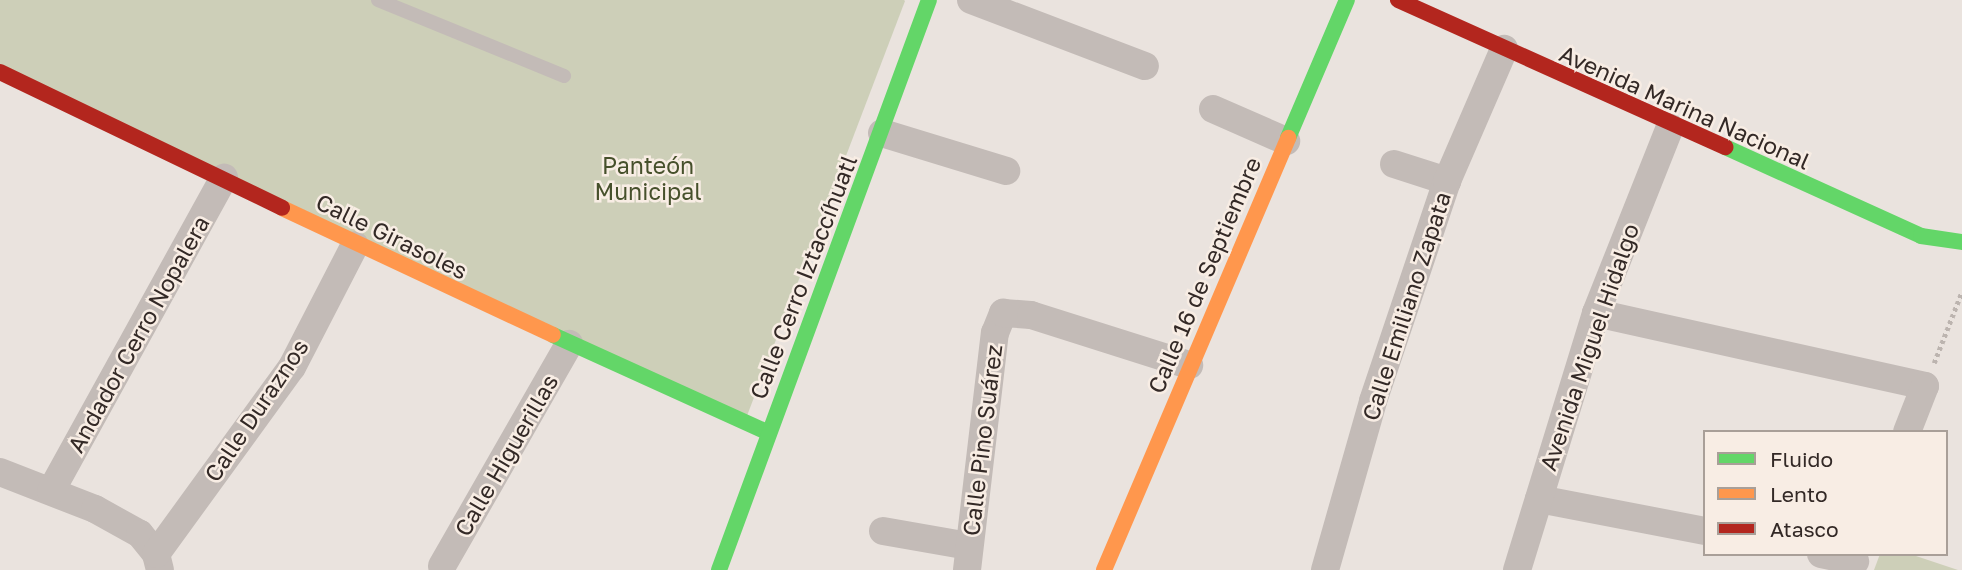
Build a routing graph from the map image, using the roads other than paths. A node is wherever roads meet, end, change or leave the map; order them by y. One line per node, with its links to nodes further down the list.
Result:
1 (378, 0): 9 (lane)
2 (929, 0): 12 (street, Calle Cerro Iztaccíhuatl)
3 (971, 0): 7 (street)
4 (1347, 0): 13 (street, Calle 16 de Septiembre)
5 (1398, 0): 6 (street, Avenida Marina Nacional)
6 (1504, 49): 11 (street, Avenida Marina Nacional); 17 (street, Calle Emiliano Zapata)
7 (1145, 66)
8 (0, 72): 16 (street, Calle Girasoles)
9 (564, 76)
10 (1213, 108): 13 (street)
11 (1670, 127): 18 (street, Avenida Marina Nacional); 20 (street, Avenida Miguel Hidalgo)
12 (882, 133): 15 (street); 24 (street, Calle Cerro Iztaccíhuatl)
13 (1286, 141): 22 (street, Calle 16 de Septiembre)
14 (1394, 164): 17 (street)
15 (1006, 171)
16 (224, 178): 19 (street, Calle Girasoles); 26 (street, Andador Cerro Nopalera)
17 (1447, 181): 37 (street, Calle Emiliano Zapata)
18 (1960, 243)
19 (355, 245): 21 (street, Calle Girasoles); 32 (street, Calle Duraznos)
20 (1597, 313): 23 (street); 27 (street, Avenida Miguel Hidalgo)
21 (569, 344): 24 (street, Calle Girasoles); 34 (street, Calle Higuerillas)
22 (1189, 365): 31 (street, Calle Pino Suárez); 36 (street, Calle 16 de Septiembre)
23 (1908, 430)
24 (769, 433): 35 (street, Calle Cerro Iztaccíhuatl)
25 (0, 472): 26 (street)
26 (51, 491): 32 (street)
27 (1539, 499): 29 (street); 38 (street, Avenida Miguel Hidalgo)
28 (883, 531): 31 (street)
29 (1703, 531)
30 (1830, 556): 33 (street)
31 (968, 558)
32 (158, 562)
33 (1855, 562)
34 (443, 566)
35 (719, 570)
36 (1104, 570)
37 (1325, 570)
38 (1517, 570)

